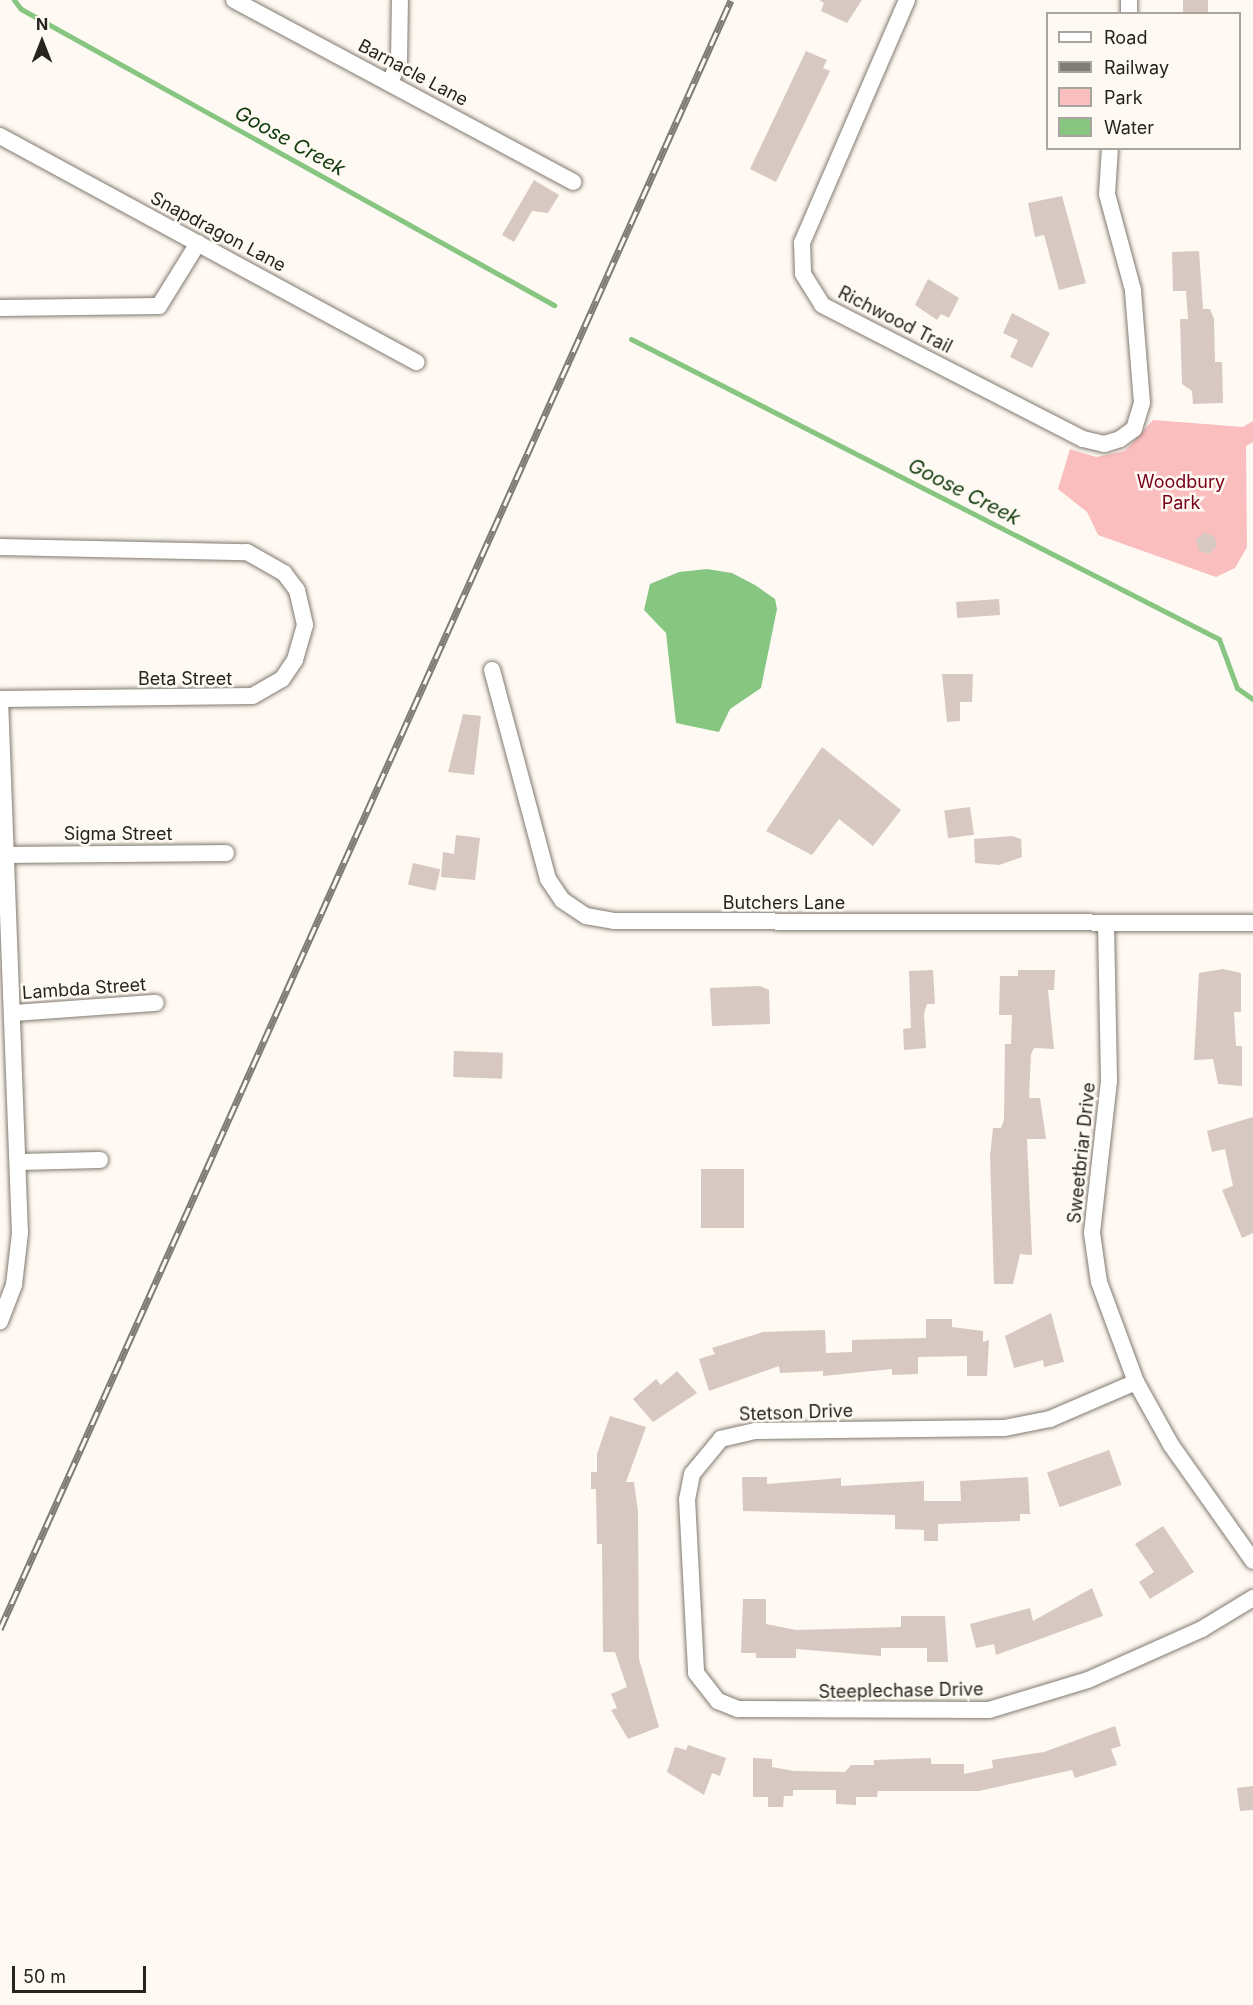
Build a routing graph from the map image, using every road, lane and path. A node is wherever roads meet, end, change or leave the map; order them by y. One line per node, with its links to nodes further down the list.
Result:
1 (234, 0): 4 (street, Barnacle Lane)
2 (400, 0): 4 (street)
3 (907, 0): 6 (street, Richwood Trail)
4 (390, 82): 7 (street, Barnacle Lane)
5 (0, 136): 8 (street, Snapdragon Lane)
6 (1110, 150)
7 (573, 183)
8 (198, 243): 9 (street); 10 (street, Snapdragon Lane)
9 (0, 308)
10 (417, 362)
11 (0, 546): 13 (street, Beta Street)
12 (492, 670): 17 (street, Butchers Lane)
13 (0, 699): 15 (street)
14 (226, 853): 15 (street, Sigma Street)
15 (9, 855): 19 (street)
16 (1253, 923): 17 (street, Butchers Lane)
17 (1106, 924): 23 (street, Sweetbriar Drive)
18 (156, 1003): 19 (street, Lambda Street)
19 (15, 1013): 21 (street)
20 (100, 1160): 21 (street)
21 (19, 1162): 22 (street)
22 (0, 1321)
23 (1136, 1382): 24 (street, Sweetbriar Drive); 26 (street, Stetson Drive)
24 (1253, 1561)
25 (1253, 1598): 26 (street, Steeplechase Drive)
26 (710, 1693)

